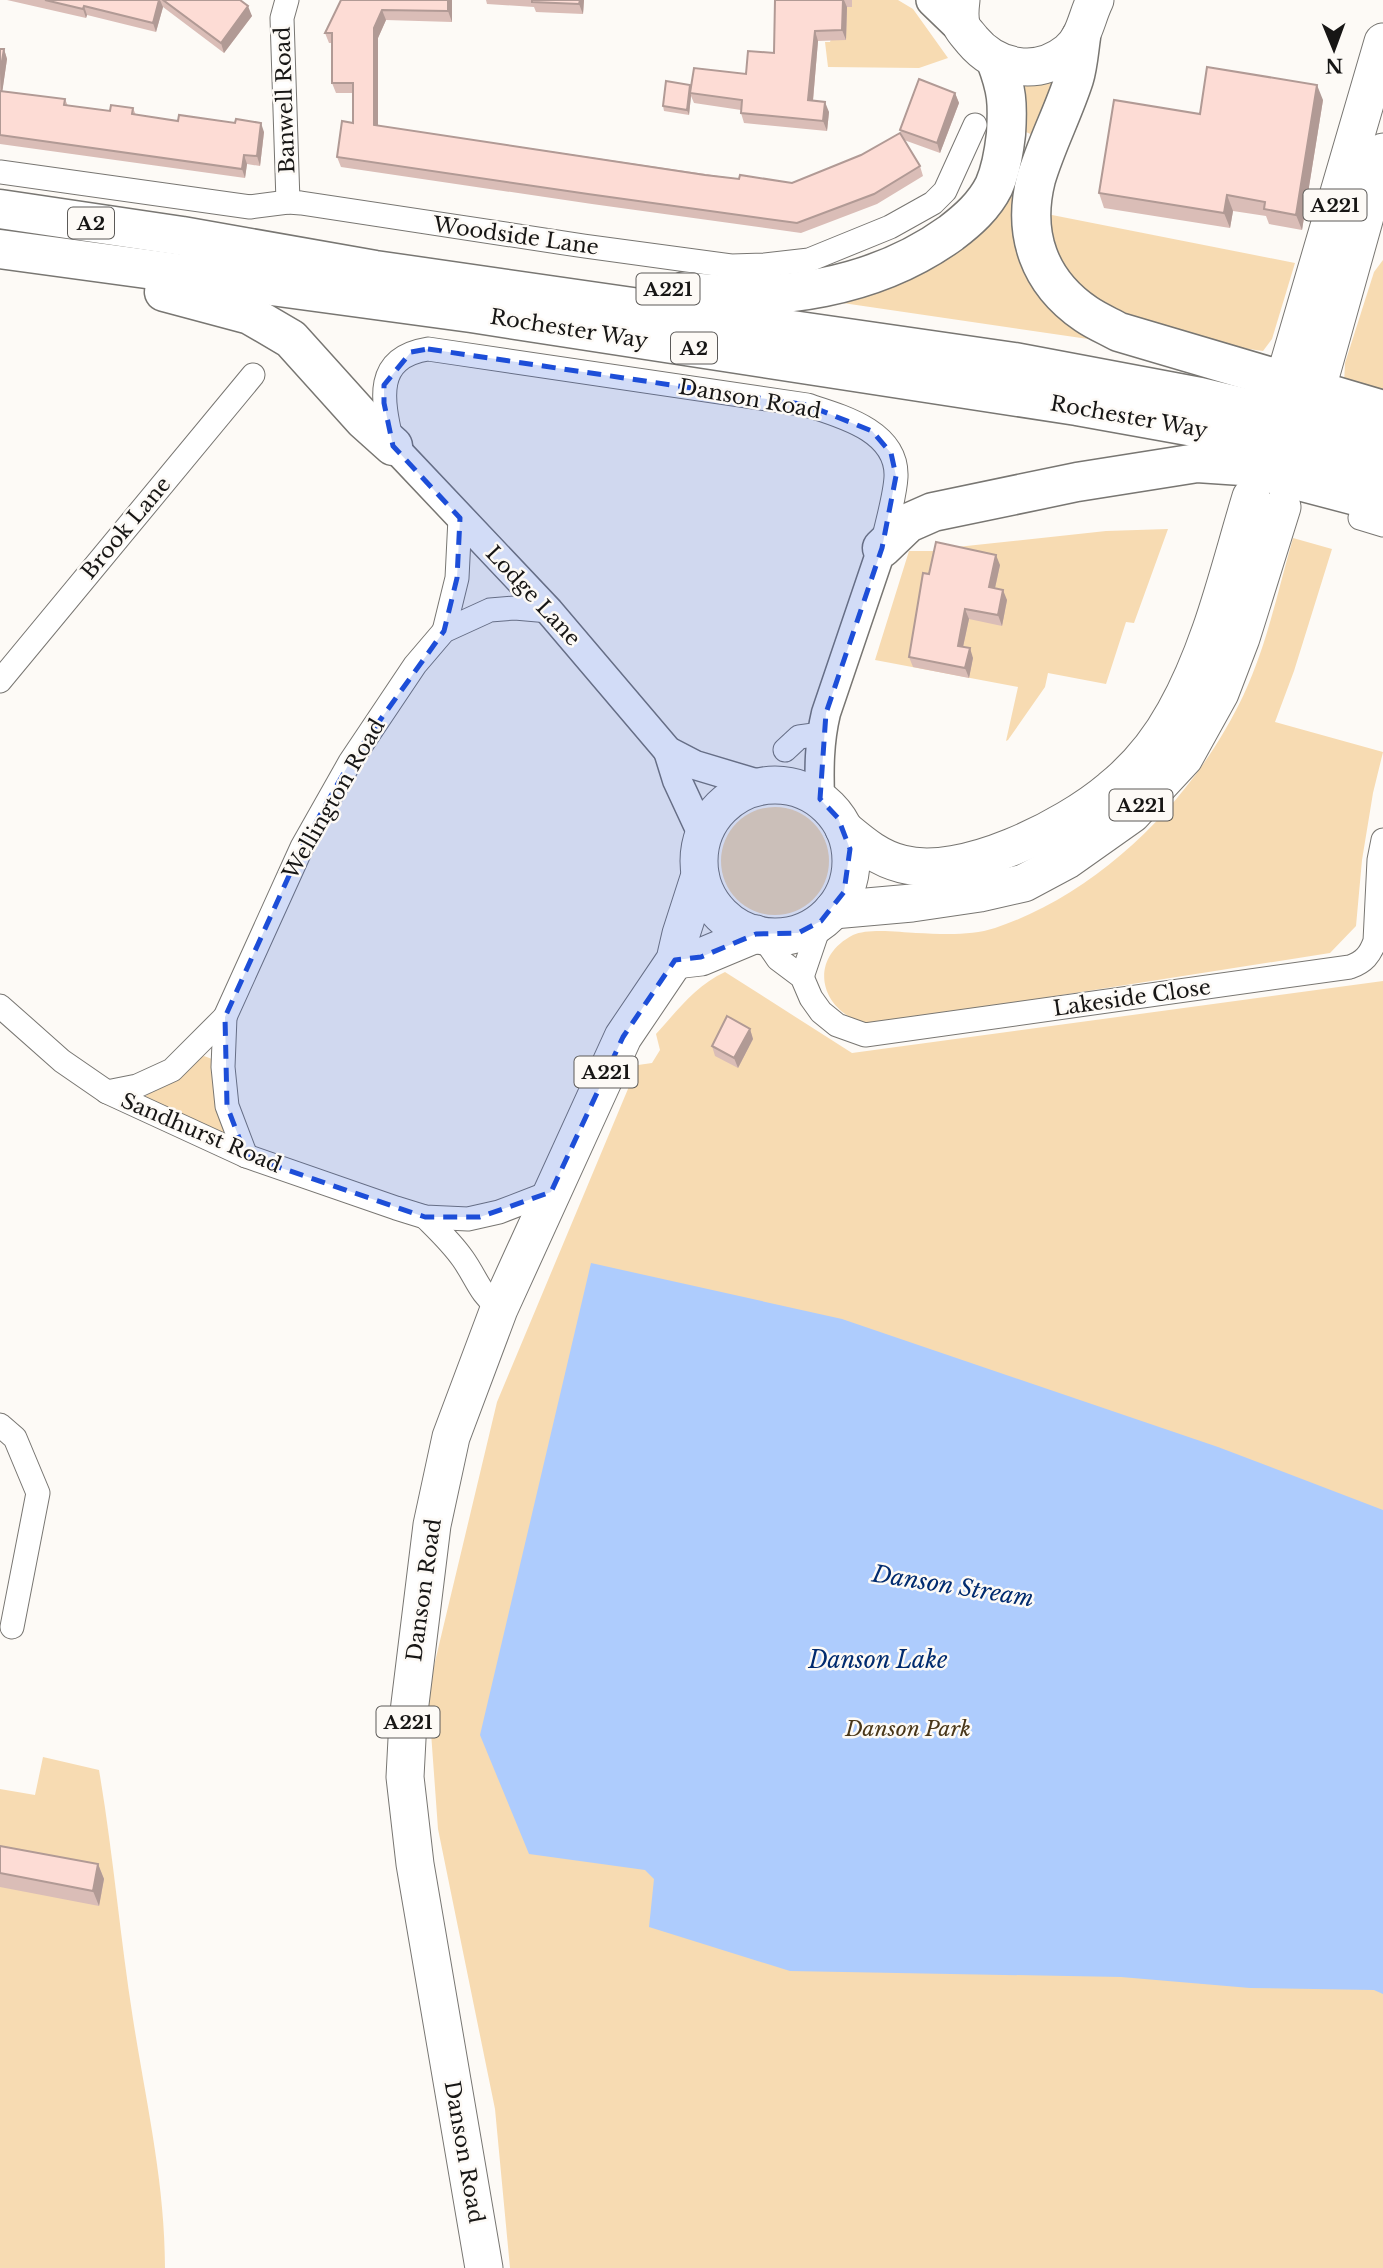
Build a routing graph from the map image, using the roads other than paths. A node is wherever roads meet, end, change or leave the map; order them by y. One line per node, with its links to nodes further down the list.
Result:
1 (287, 0): 10 (street, Banwell Road)
2 (933, 0): 4 (main road)
3 (1089, 12): 6 (main road); 17 (highway)
4 (962, 14): 6 (main road)
5 (1383, 42): 11 (main road, A221)
6 (996, 61): 13 (highway, A221)
7 (975, 125): 10 (street, Woodside Lane)
8 (1383, 152): 11 (main road, A221)
9 (0, 172): 10 (street, Woodside Lane)
10 (288, 202)
11 (1375, 207)
12 (0, 209): 13 (highway, A2)
13 (183, 236): 18 (highway, Rochester Way / A2)
14 (0, 248): 20 (highway, Rochester Way / A2)
15 (0, 268): 19 (highway)
16 (253, 375): 27 (street, Brook Lane)
17 (1383, 411)
18 (1383, 441)
19 (393, 446): 22 (street, Lodge Lane); 24 (street, Danson Road)
20 (1383, 474)
21 (1372, 511): 23 (street); 24 (highway)
22 (460, 518): 25 (street, Lodge Lane); 26 (street, Wellington Road)
23 (1383, 525)
24 (882, 548): 28 (street, Danson Road)
25 (549, 611): 26 (street, Wellington Road); 30 (street, Lodge Lane)
26 (444, 631): 42 (street, Wellington Road)
27 (0, 681)
28 (821, 734): 29 (street); 32 (street, Danson Road)
29 (785, 750)
30 (668, 751): 31 (street, Lodge Lane); 34 (street, Lodge Lane)
31 (765, 786): 32 (main road); 34 (main road)
32 (820, 799): 33 (main road)
33 (844, 828): 37 (main road); 37 (main road, A221)
34 (703, 836): 36 (main road)
35 (1383, 840): 40 (street, Lakeside Close)
36 (700, 875): 38 (main road); 39 (main road, Danson Road / A221)
37 (827, 915): 38 (main road); 40 (street)
38 (760, 935): 39 (main road); 40 (street, Lakeside Close)
39 (676, 960): 45 (main road, Danson Road / A221)
40 (802, 977)
41 (0, 1006): 43 (street, Sandhurst Road)
42 (225, 1017): 43 (street, Wellington Road); 44 (street, Wellington Road)
43 (107, 1092): 44 (street, Sandhurst Road)
44 (246, 1156): 46 (street, Sandhurst Road)
45 (551, 1192): 46 (street, Sandhurst Road); 47 (main road, Danson Road / A221)
46 (425, 1217): 47 (street, Sandhurst Road)
47 (499, 1309): 50 (main road, Danson Road / A221)
48 (0, 1424): 49 (street)
49 (12, 1628)
50 (484, 2268)

